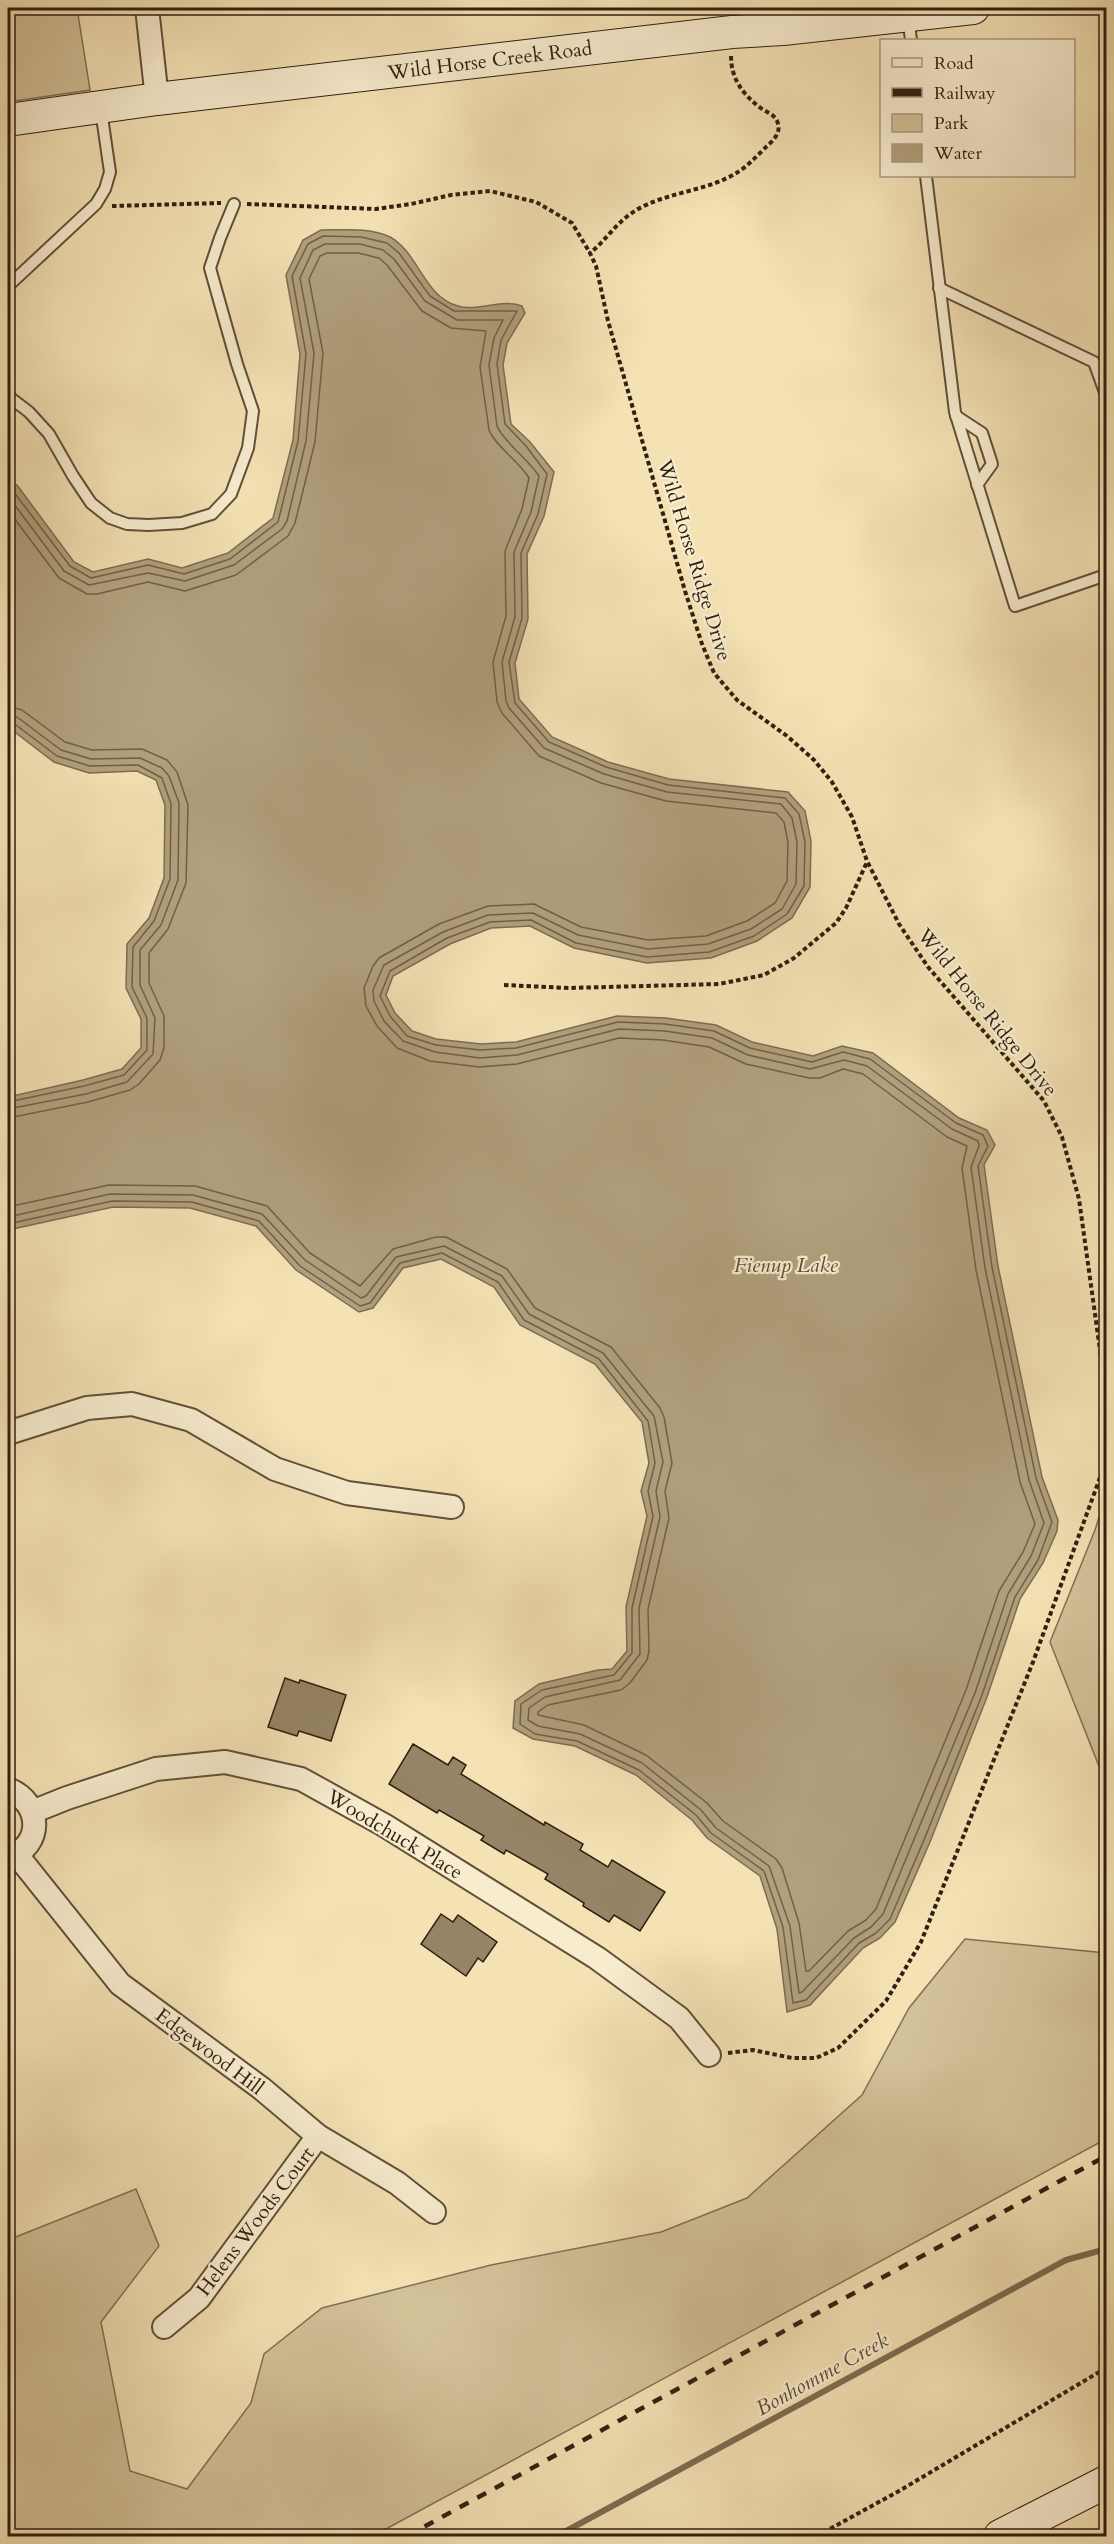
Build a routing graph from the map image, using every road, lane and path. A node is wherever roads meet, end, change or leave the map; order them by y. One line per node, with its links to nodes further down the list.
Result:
1 (147, 8): 6 (street)
2 (973, 8): 4 (main road, Wild Horse Creek Road)
3 (781, 18): 4 (main road, Wild Horse Creek Road); 5 (main road, Wild Horse Creek Road)
4 (909, 27)
5 (732, 32): 6 (main road, Wild Horse Creek Road); 12 (path)
6 (156, 99): 7 (main road, Wild Horse Creek Road)
7 (101, 108): 8 (main road, Wild Horse Creek Road); 10 (lane)
8 (8, 120)
9 (926, 177): 14 (lane)
10 (96, 204): 11 (path, Wild Horse Ridge Drive); 13 (lane)
11 (234, 204): 12 (path, Wild Horse Ridge Drive); 16 (lane)
12 (590, 253): 20 (path, Wild Horse Ridge Drive)
13 (8, 286)
14 (939, 288): 15 (lane); 17 (lane)
15 (1107, 395)
16 (8, 396)
17 (956, 416): 18 (lane); 18 (lane)
18 (977, 485): 19 (lane)
19 (1107, 575)
20 (867, 861): 21 (path); 22 (path, Wild Horse Ridge Drive)
21 (504, 985)
22 (1107, 1393)
23 (8, 1433): 25 (street)
24 (1107, 1461): 29 (path)
25 (452, 1507)
26 (8, 1789): 27 (street)
27 (32, 1812): 28 (street); 29 (street, Woodchuck Place)
28 (12, 1857): 30 (street, Edgewood Hill)
29 (709, 2055)
30 (318, 2136): 31 (street, Edgewood Hill); 32 (street, Helens Woods Court)
31 (434, 2212)
32 (164, 2327)
33 (1107, 2368): 35 (path)
34 (1107, 2481): 36 (main road)
35 (817, 2536)
36 (1000, 2536)

